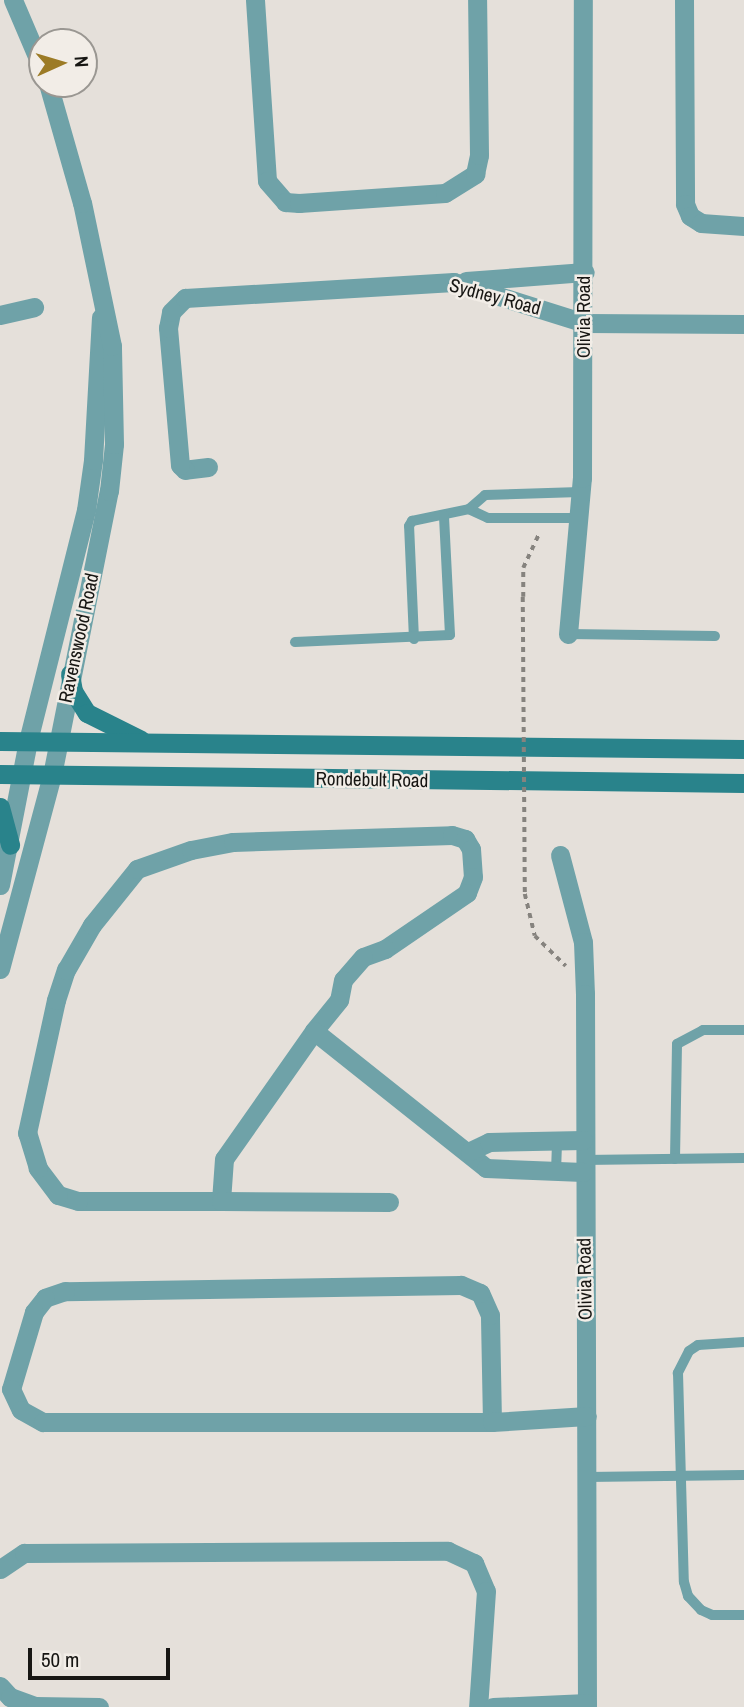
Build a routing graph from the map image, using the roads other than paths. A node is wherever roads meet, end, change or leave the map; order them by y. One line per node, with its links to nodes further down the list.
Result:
1 (13, 0): 6 (street)
2 (255, 0): 3 (street)
3 (477, 0)
4 (583, 0): 9 (street, Olivia Road)
5 (684, 0): 8 (street)
6 (28, 35)
7 (53, 98): 11 (street, Ravenswood Road)
8 (744, 226)
9 (585, 272): 10 (street); 14 (street, Olivia Road)
10 (454, 282): 14 (street, Sydney Road); 16 (street, Sydney Road)
11 (103, 303): 25 (street, Ravenswood Road); 27 (street, Ravenswood Road)
12 (34, 307): 13 (street)
13 (0, 315)
14 (585, 323): 15 (street, Sydney Road); 17 (street, Olivia Road)
15 (744, 324)
16 (208, 467)
17 (580, 492): 18 (lane); 20 (street, Olivia Road)
18 (469, 509): 19 (lane); 20 (lane)
19 (444, 515): 23 (lane); 23 (lane)
20 (576, 518): 21 (street, Olivia Road)
21 (568, 634): 22 (lane)
22 (715, 636)
23 (414, 639): 24 (lane)
24 (295, 642)
25 (70, 674): 28 (street, Ravenswood Road); 29 (main road)
26 (0, 741): 27 (main road, Rondebult Road)
27 (28, 741): 28 (main road, Rondebult Road); 32 (street, Ravenswood Road)
28 (58, 742): 29 (main road, Rondebult Road); 33 (street, Ravenswood Road)
29 (151, 744): 30 (main road, Rondebult Road)
30 (744, 749)
31 (0, 774): 32 (main road, Rondebult Road)
32 (23, 775): 33 (main road, Rondebult Road); 36 (street, Ravenswood Road)
33 (52, 775): 34 (main road, Rondebult Road); 39 (street, Ravenswood Road)
34 (744, 783)
35 (0, 807): 36 (main road)
36 (10, 845): 38 (street, Ravenswood Road)
37 (560, 855): 44 (street, Olivia Road)
38 (0, 884)
39 (0, 969)
40 (744, 1030): 46 (lane)
41 (314, 1031): 43 (street); 48 (street); 48 (street)
42 (557, 1141): 43 (street); 44 (street); 47 (lane)
43 (470, 1151): 47 (street)
44 (583, 1158): 46 (lane); 47 (street); 51 (street, Olivia Road)
45 (744, 1158): 46 (lane)
46 (675, 1159)
47 (556, 1172)
48 (221, 1201): 49 (street)
49 (389, 1202)
50 (744, 1342): 53 (lane)
51 (587, 1416): 52 (street); 55 (street, Olivia Road)
52 (492, 1422): 52 (street)
53 (684, 1475): 54 (lane); 55 (lane); 57 (lane)
54 (744, 1475)
55 (587, 1477): 59 (street, Olivia Road)
56 (0, 1569): 61 (street)
57 (744, 1615)
58 (0, 1686): 60 (street)
59 (587, 1705): 62 (street)
60 (99, 1707)
61 (478, 1707)
62 (493, 1707)

